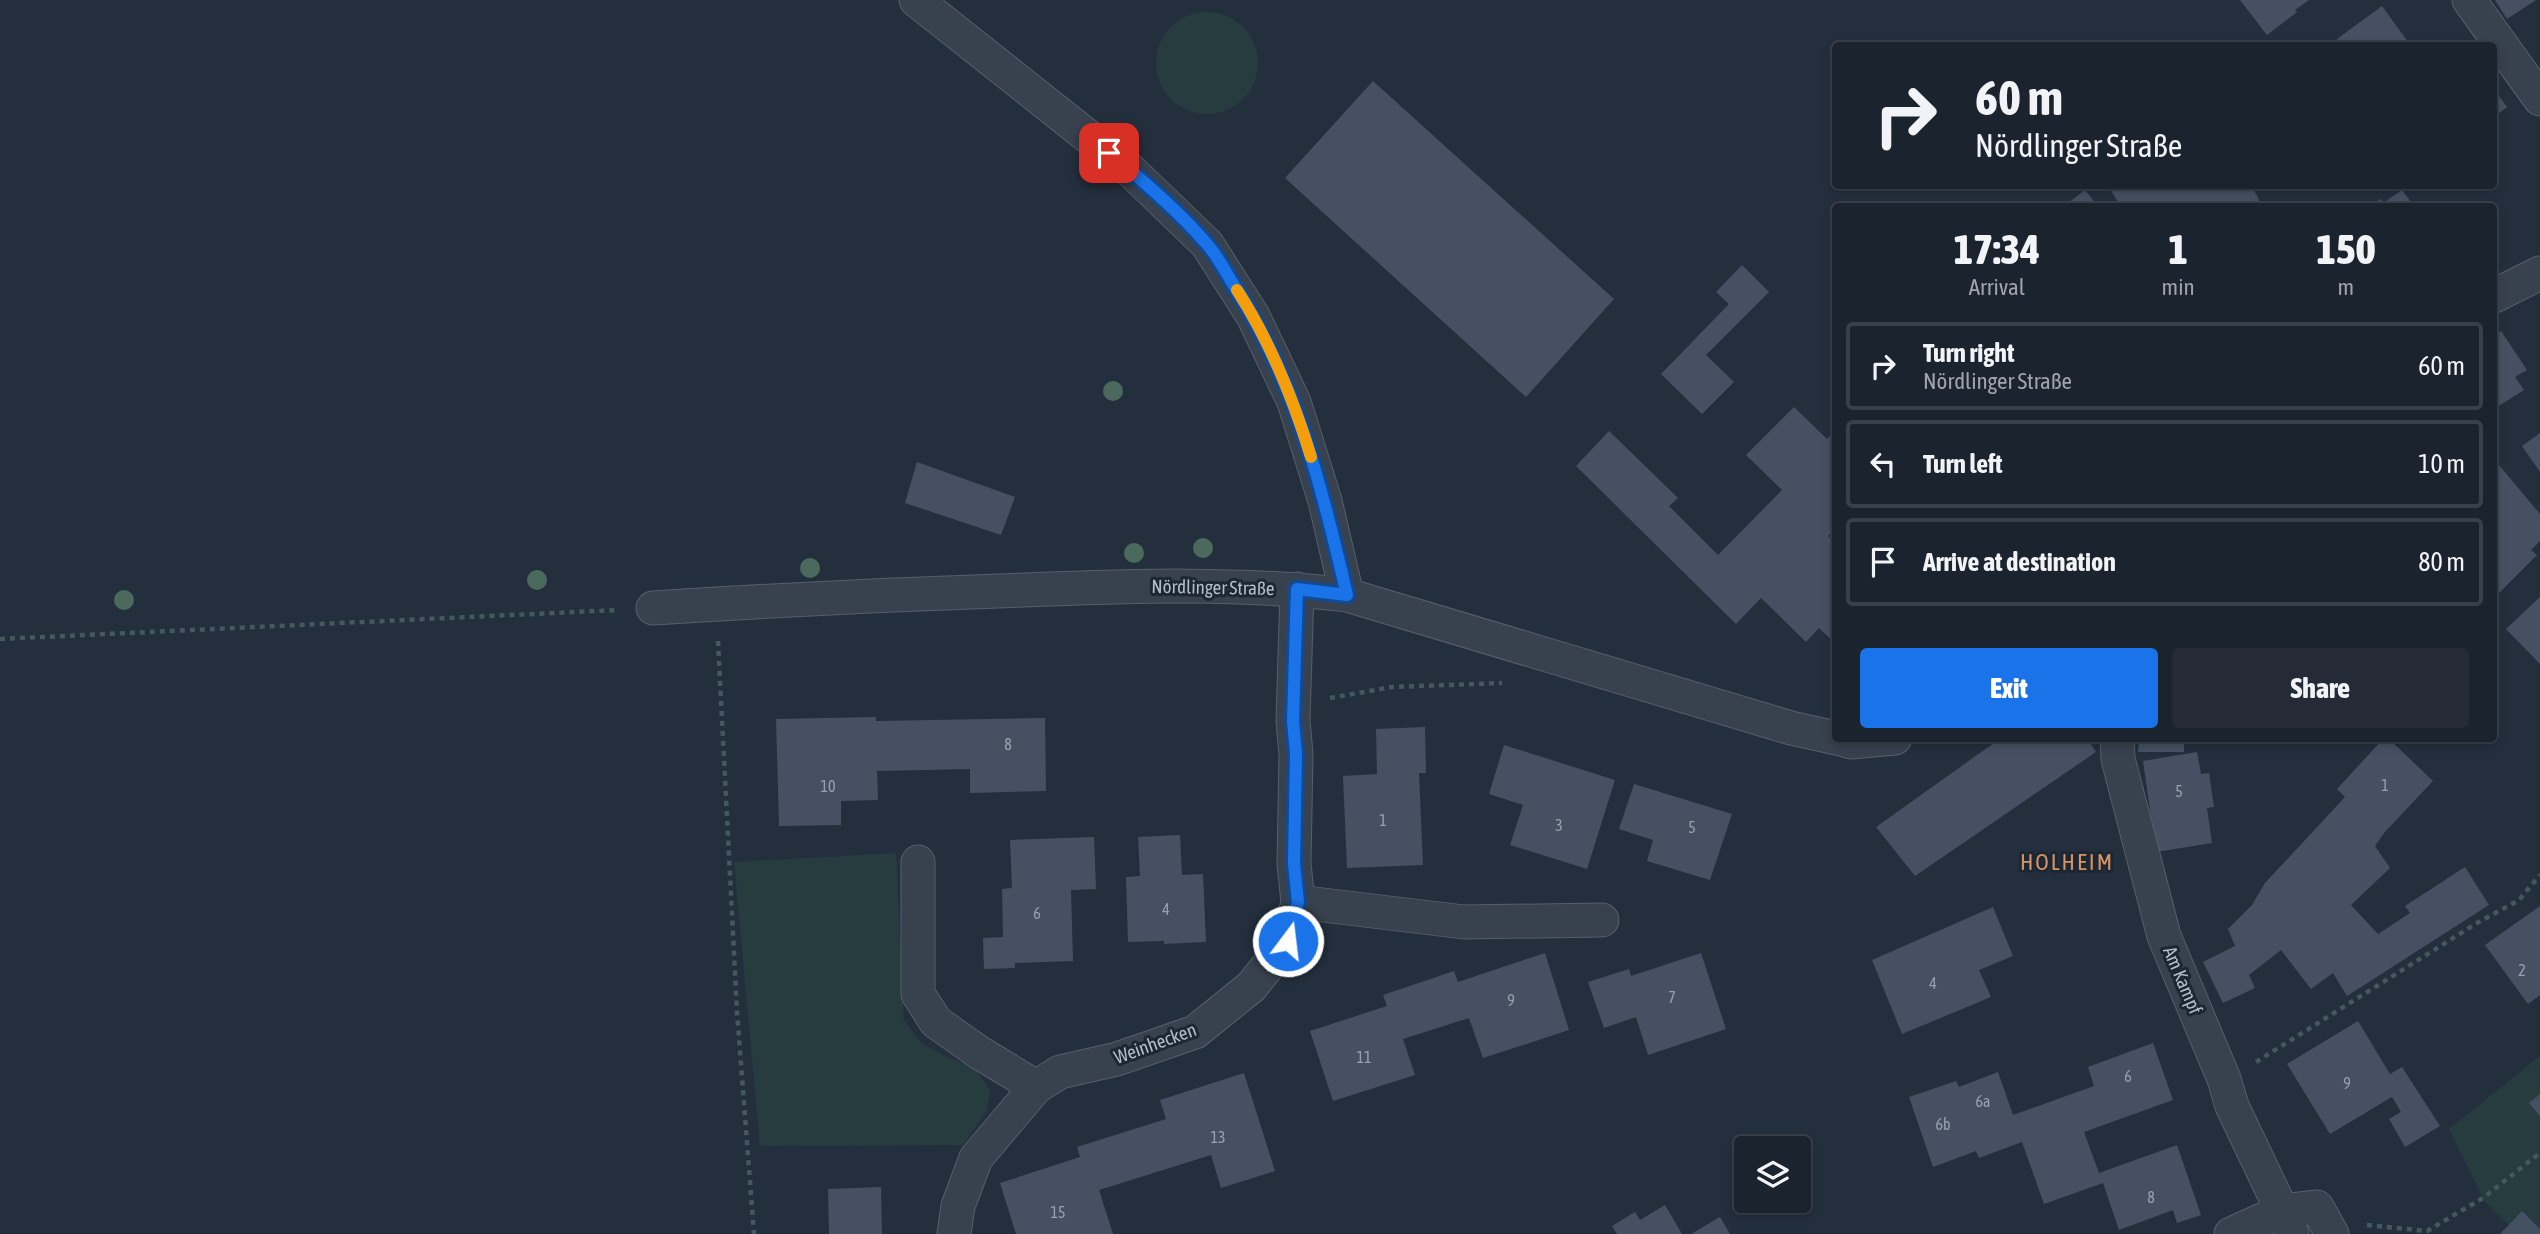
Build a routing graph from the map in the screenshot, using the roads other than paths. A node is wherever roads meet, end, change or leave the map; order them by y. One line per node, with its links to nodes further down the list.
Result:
1 (916, 0): 7 (street)
2 (2469, 0): 3 (street)
3 (2540, 99)
4 (2540, 273): 5 (street)
5 (2497, 294)
6 (1297, 589): 7 (street, Nördlinger Straße); 8 (street, Nördlinger Straße); 12 (street, Weinhecken)
7 (1347, 595): 9 (street, Nördlinger Straße)
8 (653, 608)
9 (1832, 737)
10 (2117, 742): 16 (street, Am Kampf)
11 (918, 862): 14 (street)
12 (1298, 902): 13 (street); 14 (street, Weinhecken)
13 (1602, 920)
14 (1036, 1087): 17 (street, Weinhecken)
15 (2325, 1220): 16 (street)
16 (2287, 1223): 18 (street)
17 (954, 1234)
18 (2231, 1234)

